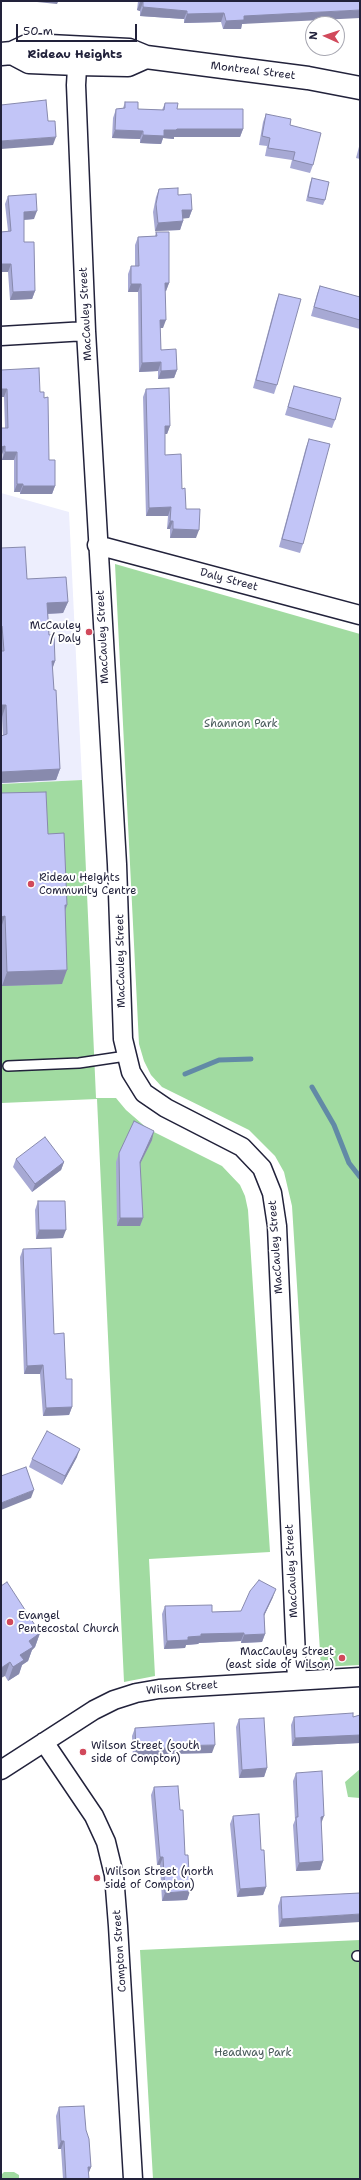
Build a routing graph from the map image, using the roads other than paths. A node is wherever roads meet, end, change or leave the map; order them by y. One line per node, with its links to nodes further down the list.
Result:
1 (6, 53): 2 (main road, Montreal Street)
2 (78, 56): 3 (main road, Montreal Street); 4 (street, MacCauley Street)
3 (360, 88)
4 (86, 331): 5 (street); 6 (street, MacCauley Street)
5 (1, 336)
6 (98, 545): 7 (street, Daly Street); 8 (street, MacCauley Street)
7 (360, 616)
8 (126, 1056): 9 (lane); 11 (street, MacCauley Street)
9 (8, 1066)
10 (360, 1677): 11 (street, Wilson Street)
11 (297, 1680): 12 (street, Wilson Street)
12 (44, 1742): 13 (street, Wilson Street); 14 (street, Compton Street)
13 (1, 1770)
14 (133, 2179)

